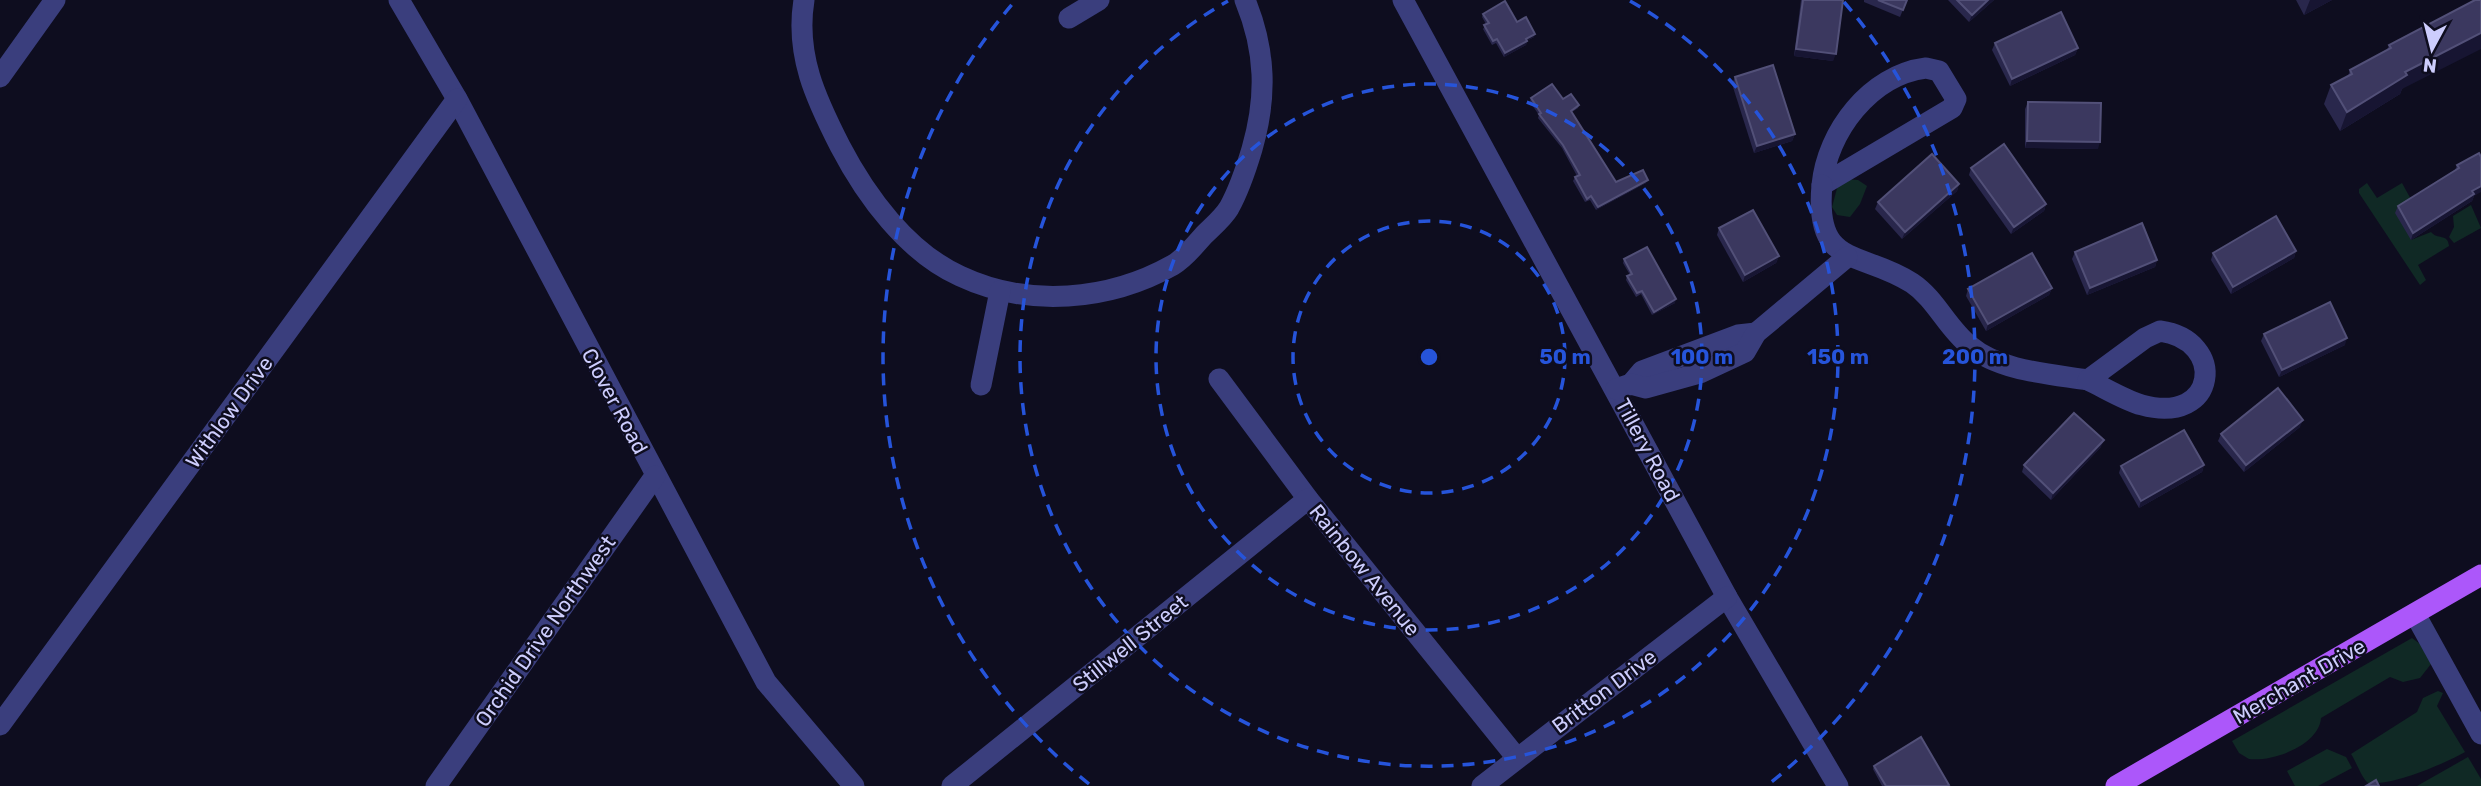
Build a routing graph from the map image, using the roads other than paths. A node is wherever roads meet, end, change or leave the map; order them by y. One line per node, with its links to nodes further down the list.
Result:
1 (55, 0): 8 (street)
2 (399, 0): 9 (street, Clover Road)
3 (804, 0): 12 (street)
4 (1099, 0): 7 (street)
5 (1245, 0): 12 (street)
6 (1403, 0): 16 (street, Tillery Road)
7 (1069, 18)
8 (0, 77)
9 (457, 99): 17 (street, Clover Road); 22 (street, Withlow Drive)
10 (1822, 185): 10 (street); 11 (street)
11 (1847, 257): 14 (street); 16 (street)
12 (1000, 291): 15 (street)
13 (1219, 379): 18 (street, Rainbow Avenue)
14 (2088, 380): 14 (street)
15 (981, 385)
16 (1624, 387): 20 (street, Tillery Road)
17 (655, 476): 25 (street, Orchid Drive Northwest); 26 (street, Clover Road)
18 (1308, 499): 24 (street, Rainbow Avenue); 27 (street, Stillwell Street)
19 (2481, 575): 21 (main road, Merchant Drive)
20 (1727, 597): 24 (street, Britton Drive); 29 (street, Tillery Road)
21 (2416, 614): 23 (street); 30 (main road, Merchant Drive)
22 (0, 725)
23 (2481, 734)
24 (1517, 758): 28 (street, Britton Drive)
25 (436, 786)
26 (854, 786)
27 (952, 786)
28 (1482, 786)
29 (1838, 786)
30 (2116, 786)

